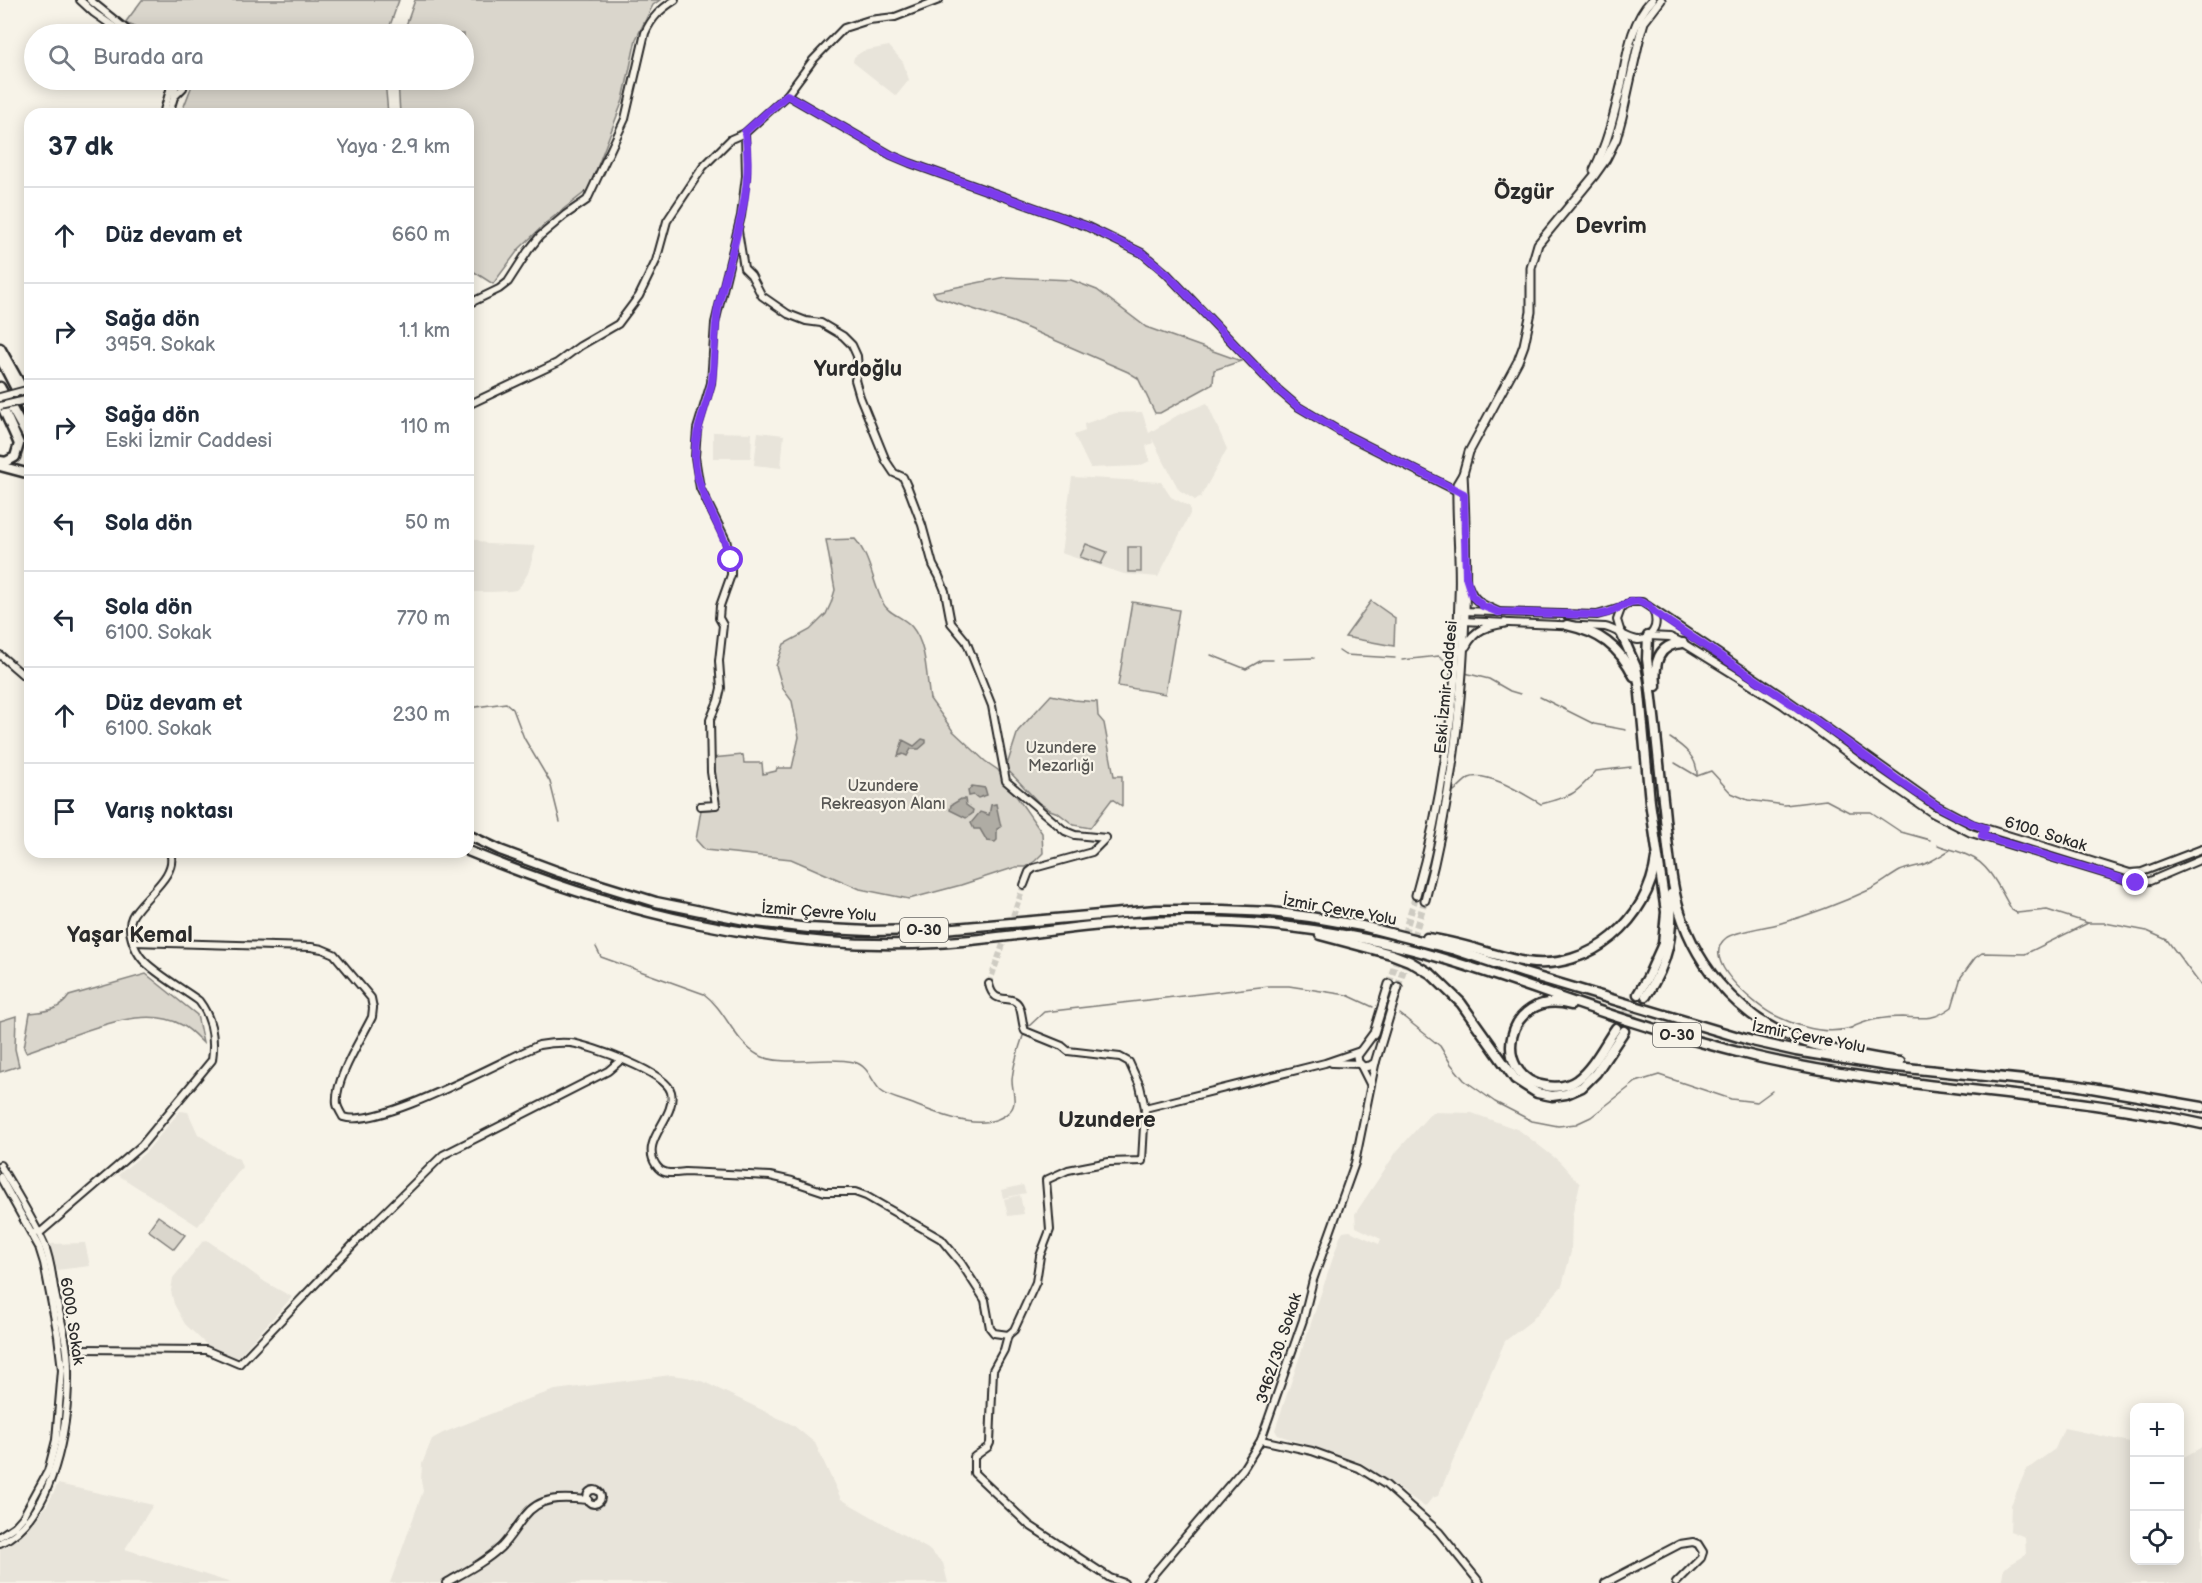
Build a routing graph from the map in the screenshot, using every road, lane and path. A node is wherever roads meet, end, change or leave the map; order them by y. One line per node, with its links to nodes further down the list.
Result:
1 (80, 0): 7 (street)
2 (90, 0): 8 (street)
3 (675, 0): 19 (street)
4 (939, 0): 12 (street)
5 (1652, 0): 17 (main road, Eski İzmir Caddesi)
6 (1661, 0): 17 (main road, Eski İzmir Caddesi)
7 (110, 24)
8 (120, 24)
9 (170, 90): 14 (street)
10 (175, 90): 13 (street)
11 (181, 90): 13 (street)
12 (787, 95): 16 (street); 33 (street)
13 (174, 97): 15 (street)
14 (165, 108)
15 (171, 108)
16 (745, 132): 18 (street); 27 (street)
17 (1590, 181): 33 (main road, Eski İzmir Caddesi)
18 (738, 231): 52 (street); 62 (street)
19 (474, 301)
20 (0, 348): 23 (highway)
21 (0, 358): 29 (highway)
22 (0, 387): 30 (highway)
23 (24, 390)
24 (24, 391): 25 (street, bridge)
25 (0, 397)
26 (24, 401): 28 (street, bridge)
27 (474, 402)
28 (0, 404): 31 (highway)
29 (24, 404)
30 (24, 430)
31 (0, 464): 32 (highway)
32 (24, 472)
33 (1461, 493): 34 (main road, Eski İzmir Caddesi); 36 (main road, Eski İzmir Caddesi)
34 (1466, 577): 36 (main road, Eski İzmir Caddesi); 37 (main road)
35 (1621, 608): 37 (street, 6100. Sokak); 38 (street, 6100. Sokak); 42 (street)
36 (1462, 611): 37 (street, 6100. Sokak); 39 (main road, Eski İzmir Caddesi)
37 (1498, 612)
38 (1654, 612): 43 (street); 50 (street, 6100. Sokak)
39 (1462, 621): 40 (street, 6100. Sokak); 45 (main road, Eski İzmir Caddesi); 63 (main road, Eski İzmir Caddesi)
40 (1505, 623): 41 (street, 6100. Sokak); 45 (main road)
41 (1567, 625): 42 (street, 6100. Sokak); 48 (highway)
42 (1621, 633): 43 (street, 6100. Sokak); 48 (highway)
43 (1648, 636): 44 (street, 6100. Sokak); 49 (highway)
44 (1683, 643): 49 (highway); 51 (street, 6100. Sokak)
45 (1464, 648): 64 (main road, Eski İzmir Caddesi)
46 (0, 655): 47 (street)
47 (24, 676)
48 (1640, 693): 53 (highway)
49 (1652, 700): 61 (highway)
50 (1821, 724): 51 (street); 54 (street, 6100. Sokak)
51 (1817, 731): 55 (street, 6100. Sokak)
52 (699, 806)
53 (1654, 825): 61 (highway); 66 (highway)
54 (1985, 828): 55 (street); 57 (street, 6100. Sokak)
55 (1982, 836): 60 (street, 6100. Sokak)
56 (474, 838): 66 (highway, İzmir Çevre Yolu / O-30)
57 (2202, 849)
58 (474, 853): 65 (highway, İzmir Çevre Yolu / O-30)
59 (170, 858): 67 (street)
60 (2202, 859)
61 (1671, 867): 77 (highway)
62 (1024, 885)
63 (1416, 895)
64 (1425, 900)
65 (1311, 931): 71 (highway, İzmir Çevre Yolu / O-30); 71 (highway)
66 (1391, 932): 77 (highway, İzmir Çevre Yolu / O-30)
67 (133, 942): 73 (street); 84 (street)
68 (989, 984): 80 (street)
69 (1389, 984): 72 (main road)
70 (1398, 987): 74 (main road)
71 (1632, 1022): 81 (highway, İzmir Çevre Yolu / O-30)
72 (1360, 1051): 74 (main road); 75 (street); 76 (main road)
73 (622, 1059): 85 (street); 86 (street)
74 (1376, 1060): 76 (main road); 78 (street, 3962/30. Sokak)
75 (1325, 1063): 76 (street); 80 (street)
76 (1360, 1065): 78 (street)
77 (1972, 1075): 79 (highway, İzmir Çevre Yolu / O-30)
78 (1371, 1088): 87 (street, 3962/30. Sokak)
79 (2202, 1107)
80 (1145, 1108): 85 (street)
81 (2202, 1124)
82 (0, 1165): 84 (street, 6000. Sokak)
83 (0, 1177): 84 (street, 6000. Sokak)
84 (34, 1233): 89 (street, 6000. Sokak); 90 (street, 6000. Sokak)
85 (1008, 1335): 91 (street)
86 (79, 1349)
87 (1261, 1440): 94 (street, 3962/30. Sokak); 95 (street)
88 (588, 1497): 92 (street)
89 (0, 1536)
90 (0, 1543)
91 (1112, 1581): 93 (street)
92 (446, 1583)
93 (1124, 1583)
94 (1146, 1583)
95 (1480, 1583)
96 (1605, 1583): 97 (street)
97 (1676, 1583)

